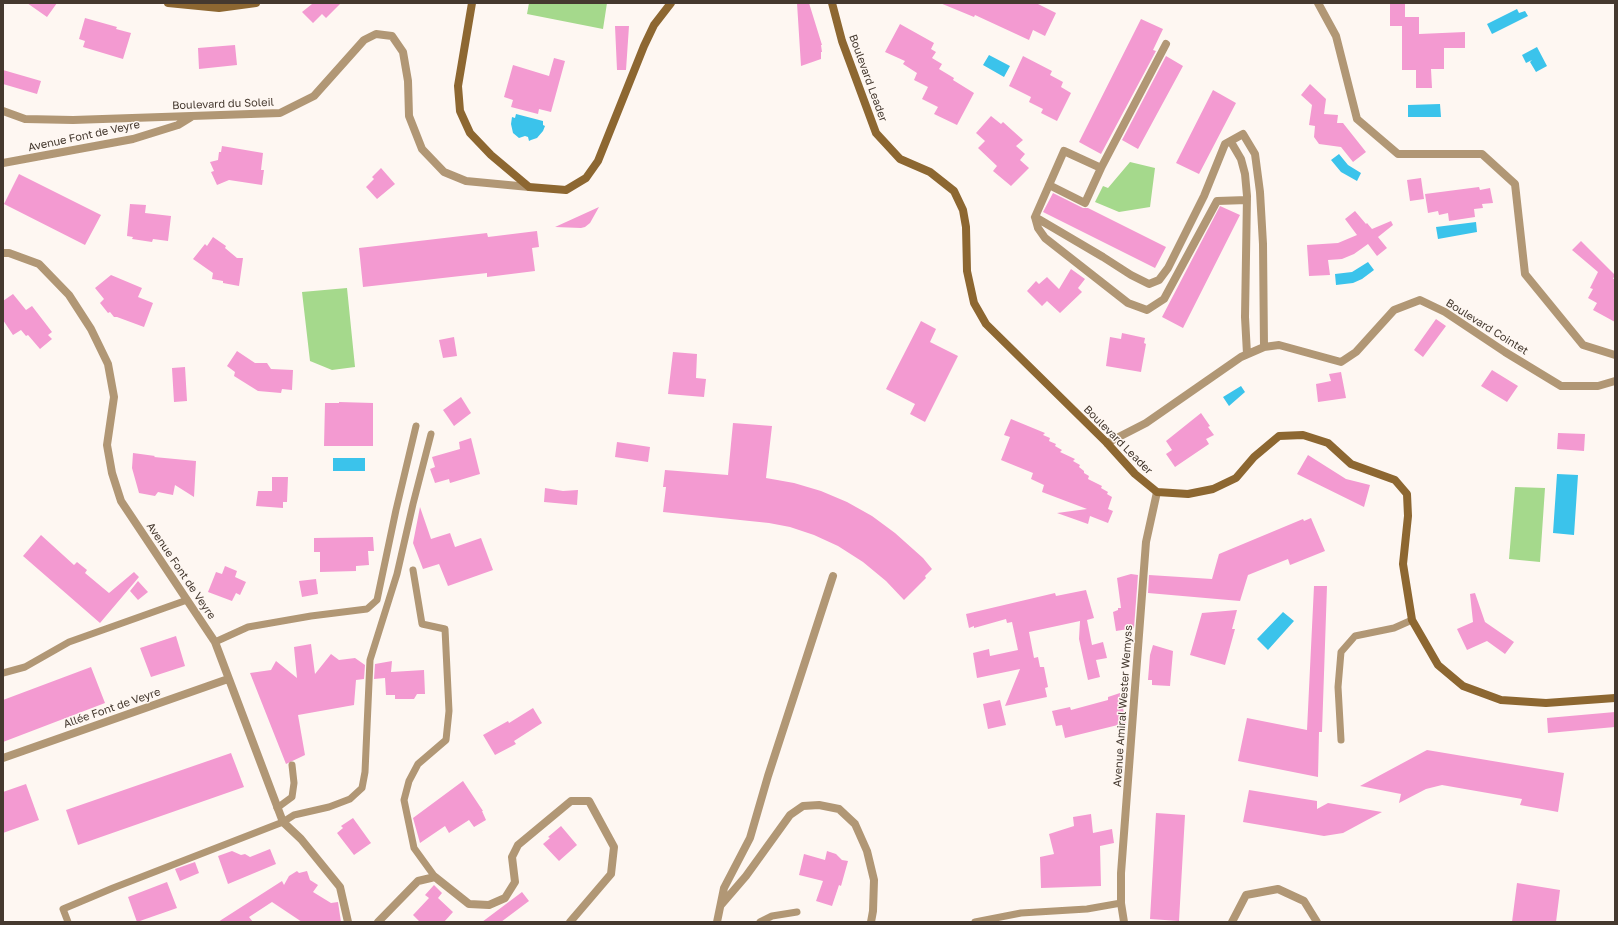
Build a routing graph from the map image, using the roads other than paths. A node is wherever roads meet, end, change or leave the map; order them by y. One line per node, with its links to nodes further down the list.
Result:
1 (168, 3): 2 (street)
2 (256, 3)
3 (472, 3): 14 (street)
4 (671, 3): 14 (street)
5 (832, 3): 26 (street, Boulevard Leader)
6 (1318, 3): 22 (street)
7 (1166, 44): 12 (street)
8 (3, 111): 9 (street, Boulevard du Soleil)
9 (191, 117): 11 (street, Avenue Font de Veyre); 14 (street, Boulevard du Soleil)
10 (1231, 142): 15 (street); 16 (street); 18 (street)
11 (3, 164)
12 (1101, 168): 13 (street); 13 (street)
13 (1049, 185): 16 (street)
14 (529, 187)
15 (1247, 200): 16 (street); 17 (street)
16 (1035, 217)
17 (1247, 224): 18 (street); 21 (street)
18 (1262, 224): 20 (street)
19 (3, 253): 30 (street, Avenue Font de Veyre)
20 (1264, 348): 21 (street, Boulevard Cointet); 23 (street, Boulevard Cointet)
21 (1247, 354): 26 (street, Boulevard Cointet)
22 (1615, 355)
23 (1615, 381)
24 (416, 426): 32 (lane)
25 (431, 434): 40 (lane)
26 (1107, 443): 27 (street, Boulevard Leader)
27 (1157, 492): 31 (street); 42 (street, Avenue Amiral Wester Wemyss)
28 (413, 570): 41 (lane)
29 (834, 576): 43 (street)
30 (187, 600): 32 (street, Avenue Font de Veyre); 33 (lane)
31 (1412, 620): 35 (street); 36 (lane)
32 (215, 642): 34 (street, Avenue Font de Veyre)
33 (3, 673)
34 (228, 678): 37 (street, Allée Font de Veyre); 39 (street, Avenue Font de Veyre)
35 (1615, 698)
36 (1341, 740)
37 (3, 758)
38 (292, 765): 39 (lane)
39 (277, 808): 40 (street, Avenue Font de Veyre)
40 (283, 822): 45 (lane); 46 (street, Avenue Font de Veyre)
41 (435, 877): 47 (street); 48 (street)
42 (1121, 903): 52 (lane); 53 (street, Avenue Amiral Wester Wemyss)
43 (719, 907): 49 (street); 51 (street)
44 (797, 912): 50 (lane)
45 (68, 922)
46 (348, 922)
47 (378, 922)
48 (570, 922)
49 (717, 922)
50 (760, 922)
51 (871, 922)
52 (975, 922)
53 (1124, 922)
54 (1232, 922): 55 (street)
55 (1317, 922)

